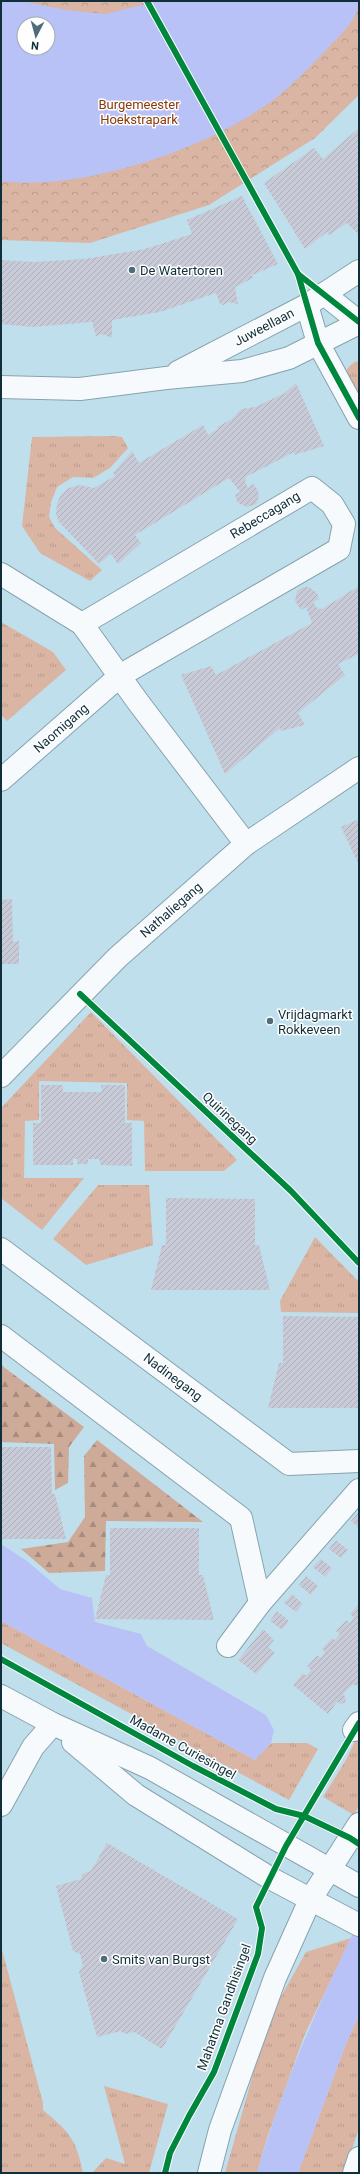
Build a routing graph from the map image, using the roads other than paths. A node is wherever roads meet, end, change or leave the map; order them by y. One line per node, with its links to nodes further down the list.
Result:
1 (359, 271): 2 (street, Juweellaan)
2 (316, 299): 3 (street); 4 (street); 5 (street, Juweellaan)
3 (359, 322): 4 (street, Juweellaan)
4 (318, 343): 5 (street, Juweellaan); 7 (street)
5 (166, 378): 6 (street, Juweellaan)
6 (1, 387)
7 (359, 418)
8 (1, 574): 9 (street)
9 (82, 624): 10 (street); 10 (street, Rebeccagang)
10 (121, 676): 12 (street, Naomigang); 13 (street)
11 (359, 768): 13 (street, Nathaliegang)
12 (1, 780)
13 (246, 844): 14 (street, Nathaliegang)
14 (1, 1076)
15 (1, 1249): 17 (street, Nadinegang)
16 (1, 1336): 19 (street)
17 (359, 1461)
18 (359, 1490): 19 (street)
19 (260, 1603): 20 (street)
20 (228, 1646)
21 (1, 1696): 22 (street)
22 (53, 1724): 23 (street); 25 (street); 27 (street)
23 (1, 1805)
24 (359, 1824): 25 (street)
25 (329, 1870): 26 (street); 27 (street)
26 (359, 1886)
27 (310, 1900): 28 (street); 30 (street)
28 (356, 1923)
29 (359, 2158): 31 (street)
30 (209, 2173)
31 (354, 2173)

